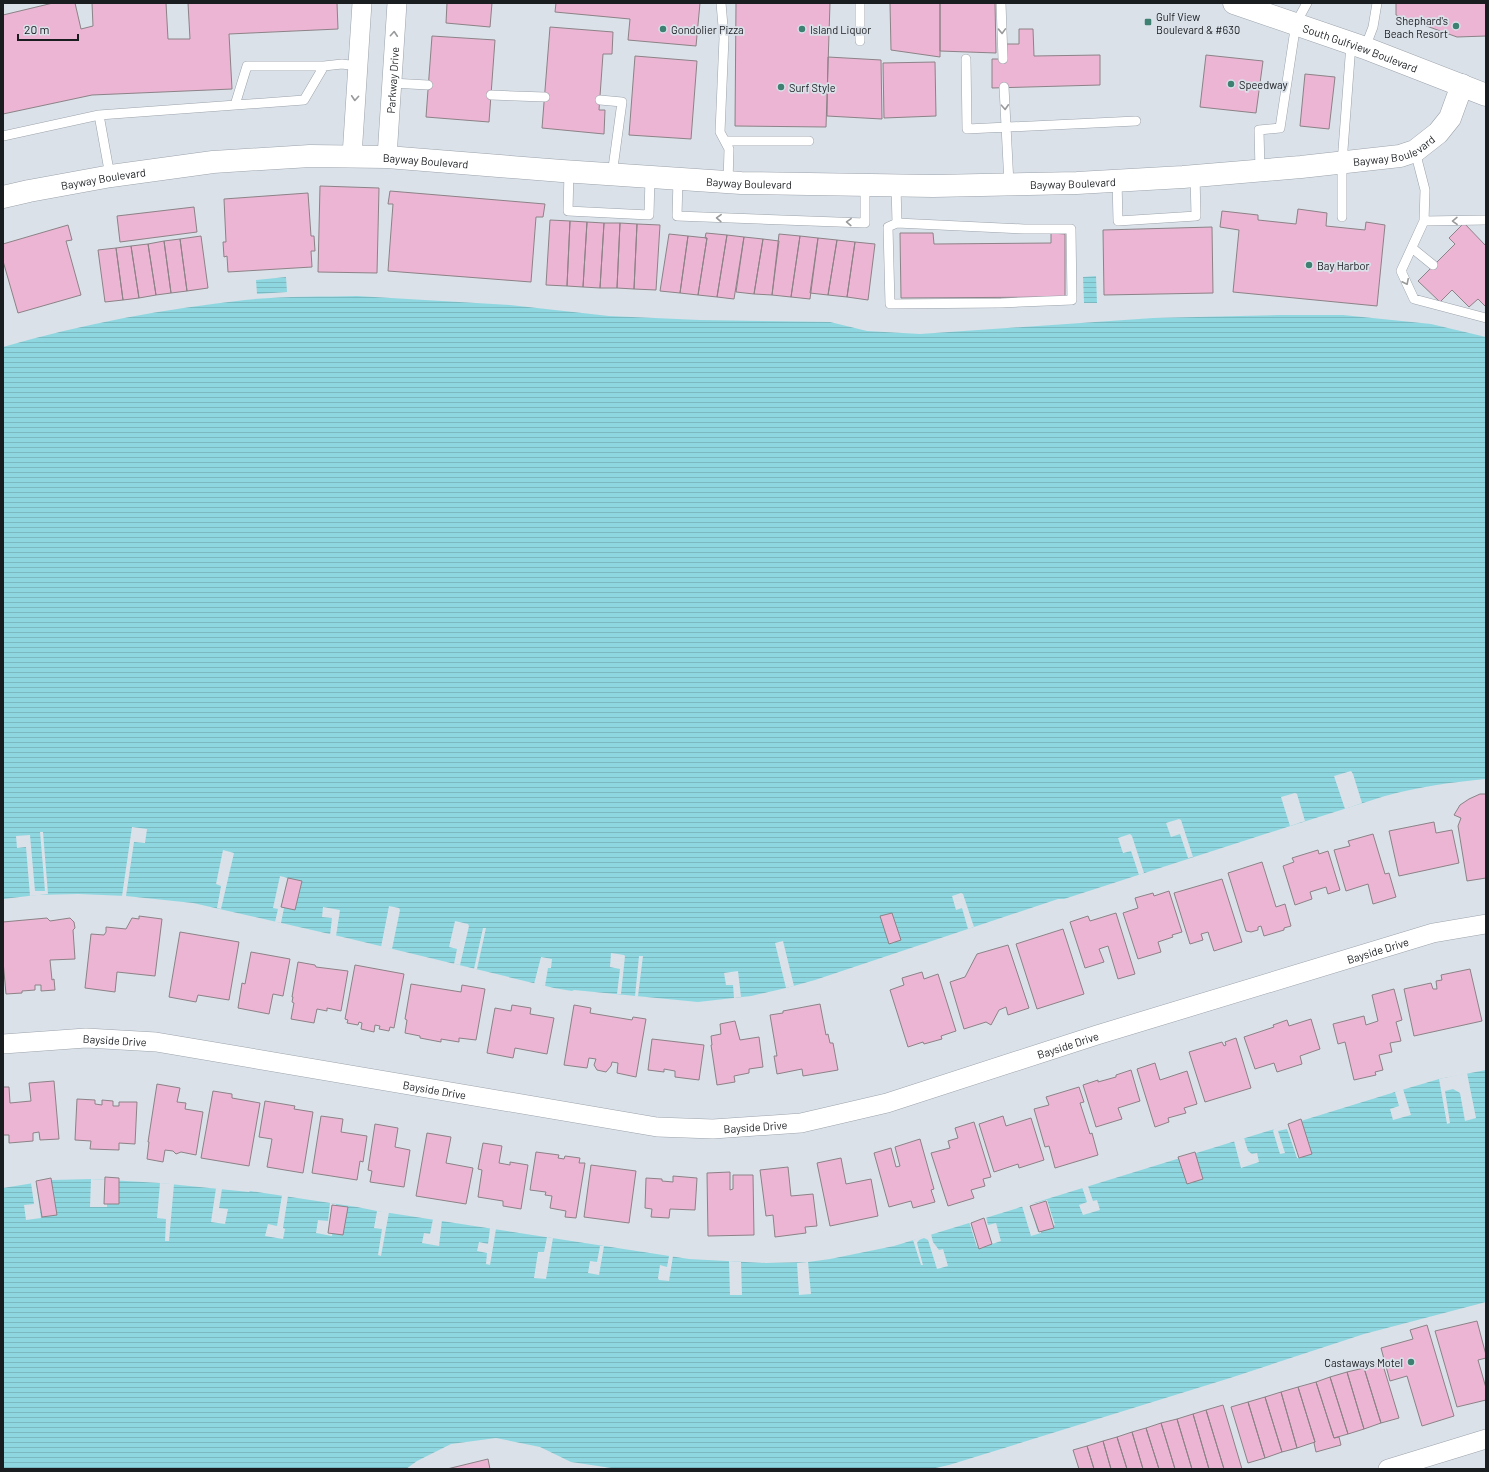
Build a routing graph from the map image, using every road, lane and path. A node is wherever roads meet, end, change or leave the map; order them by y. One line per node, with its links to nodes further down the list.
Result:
1 (362, 3): 15 (street)
2 (396, 3): 16 (street, Parkway Drive, one-way to 2)
3 (721, 3): 29 (lane)
4 (860, 3): 10 (lane)
5 (1001, 3): 13 (lane, one-way to 13)
6 (1234, 3): 9 (street, South Gulfview Boulevard)
7 (1307, 3): 9 (lane)
8 (1374, 4): 11 (lane)
9 (1296, 24): 11 (street, South Gulfview Boulevard); 35 (lane)
10 (860, 41)
11 (1358, 46): 18 (street, South Gulfview Boulevard); 34 (lane)
12 (966, 59): 27 (lane)
13 (1003, 59)
14 (324, 66): 15 (lane); 24 (lane); 24 (lane)
15 (357, 66): 32 (street, one-way to 32)
16 (391, 83): 17 (lane); 33 (street, Parkway Drive)
17 (428, 85)
18 (1462, 86): 21 (street, South Gulfview Boulevard); 31 (street, Bayway Boulevard)
19 (1004, 87): 27 (lane, one-way to 27)
20 (491, 95): 22 (lane)
21 (1486, 95)
22 (545, 97)
23 (600, 100): 37 (lane)
24 (235, 105): 25 (lane)
25 (99, 115): 28 (lane); 38 (lane)
26 (1136, 121): 27 (lane)
27 (1006, 127): 44 (lane)
28 (3, 136)
29 (725, 141): 30 (lane); 43 (lane)
30 (808, 141)
31 (1415, 151): 34 (street, Bayway Boulevard); 50 (lane)
32 (352, 156): 33 (street, Bayway Boulevard); 38 (street, Bayway Boulevard)
33 (387, 157): 36 (street, Bayway Boulevard)
34 (1342, 163): 35 (street, Bayway Boulevard); 48 (lane)
35 (1260, 170): 39 (street, Bayway Boulevard)
36 (569, 172): 37 (street, Bayway Boulevard); 40 (lane)
37 (612, 174): 40 (street, Bayway Boulevard)
38 (110, 176): 47 (street, Bayway Boulevard)
39 (1195, 176): 42 (street, Bayway Boulevard); 42 (lane)
40 (650, 177): 41 (street, Bayway Boulevard)
41 (678, 179): 43 (street, Bayway Boulevard); 45 (lane, one-way to 41)
42 (1117, 180): 44 (street, Bayway Boulevard)
43 (728, 182): 45 (street, Bayway Boulevard)
44 (1009, 184): 46 (street, Bayway Boulevard)
45 (865, 185): 46 (street, Bayway Boulevard)
46 (896, 186): 51 (lane)
47 (3, 197)
48 (1342, 217)
49 (1486, 220): 50 (lane, one-way to 50)
50 (1424, 221): 52 (lane)
51 (897, 223): 51 (lane)
52 (1412, 248): 53 (lane); 54 (lane, one-way to 54)
53 (1433, 266)
54 (1486, 318)
55 (1486, 924): 56 (street, Bayside Drive)
56 (3, 1044)
57 (1486, 1439): 58 (street)
58 (1388, 1469)

